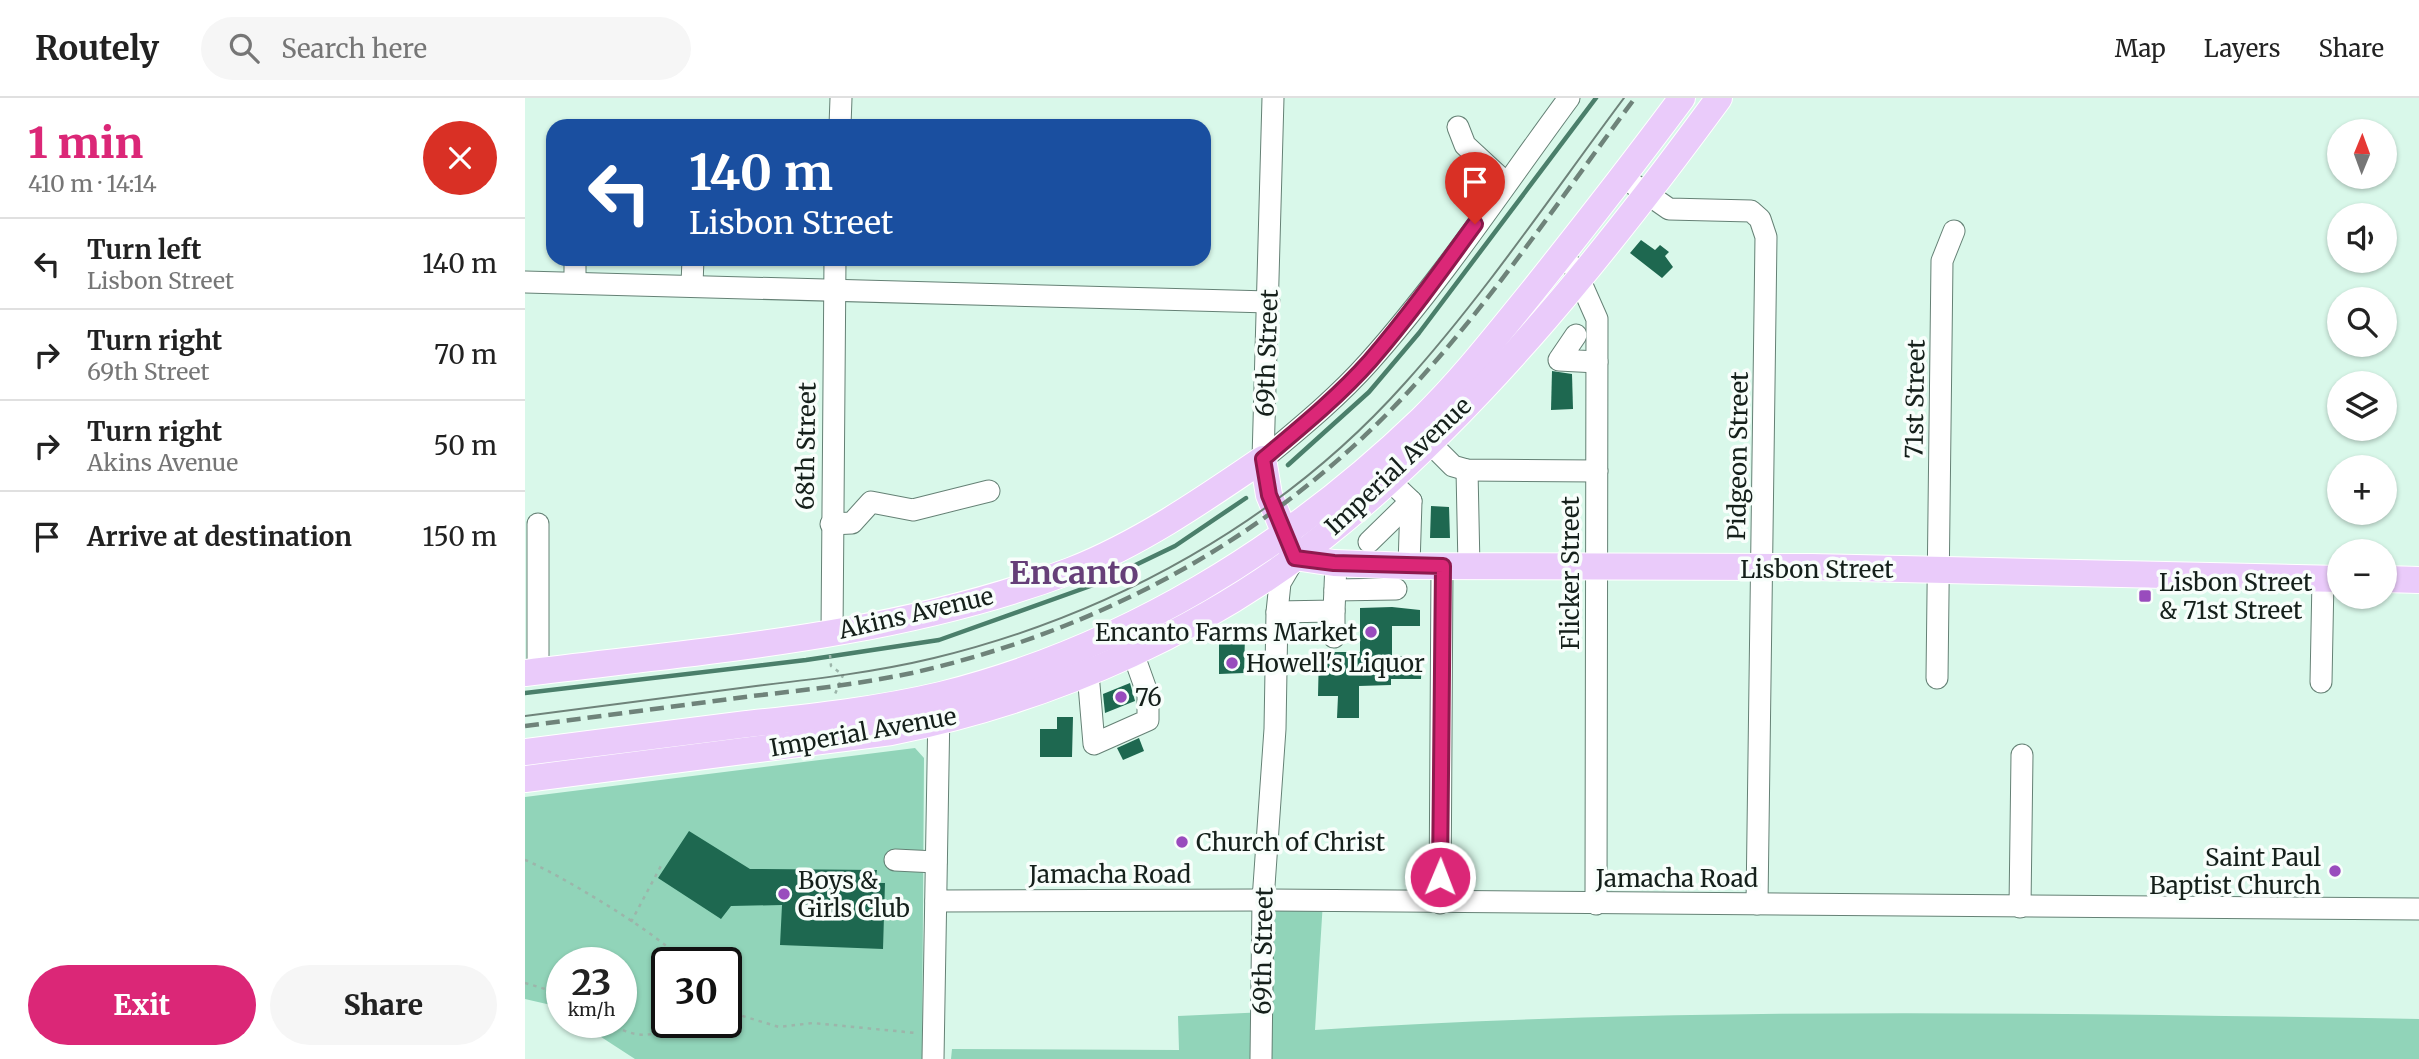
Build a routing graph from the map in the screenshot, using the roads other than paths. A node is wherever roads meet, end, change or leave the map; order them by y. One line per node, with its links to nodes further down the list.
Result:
1 (841, 98): 6 (street)
2 (1273, 98): 21 (street, 69th Street)
3 (1682, 98): 8 (main road, Imperial Avenue)
4 (1719, 98): 10 (main road, Imperial Avenue)
5 (1559, 102): 9 (street, Akins Avenue)
6 (840, 119)
7 (1458, 127): 9 (street)
8 (1623, 177): 10 (street); 12 (main road, Imperial Avenue)
9 (1506, 183): 25 (street, Akins Avenue)
10 (1647, 196): 16 (main road, Imperial Avenue); 41 (street, Pidgeon Street)
11 (1954, 231): 42 (street, 71st Street)
12 (1566, 249): 16 (street, Flicker Street); 33 (main road, Imperial Avenue)
13 (575, 266): 18 (street)
14 (693, 266): 19 (street)
15 (835, 266): 20 (street, 68th Street)
16 (1579, 276): 23 (street, Flicker Street); 24 (main road, Imperial Avenue)
17 (525, 282): 18 (street)
18 (575, 282): 19 (street)
19 (692, 284): 20 (street)
20 (834, 289): 21 (street); 32 (street, 68th Street)
21 (1269, 302): 25 (street, 69th Street)
22 (1576, 335): 23 (street)
23 (1597, 362): 27 (street, Flicker Street)
24 (1429, 442): 26 (street); 28 (main road, Imperial Avenue)
25 (1263, 459): 33 (main road, 69th Street); 51 (main road, Akins Avenue)
26 (1467, 470): 27 (street); 39 (street)
27 (1597, 471): 40 (street, Flicker Street)
28 (1389, 480): 30 (street); 35 (main road, Imperial Avenue)
29 (989, 491): 32 (street)
30 (1411, 501): 34 (street); 37 (street)
31 (538, 524): 53 (street)
32 (831, 524): 51 (street, 68th Street)
33 (1284, 533): 35 (main road, 69th Street); 57 (main road, Imperial Avenue)
34 (1369, 542)
35 (1295, 558): 36 (main road, Lisbon Street); 49 (street, 69th Street); 52 (main road, Imperial Avenue)
36 (1336, 563): 37 (main road, Lisbon Street); 47 (street)
37 (1409, 566): 38 (main road, Lisbon Street)
38 (1443, 566): 39 (main road, Lisbon Street); 66 (street)
39 (1469, 566): 40 (main road, Lisbon Street)
40 (1596, 567): 41 (main road, Lisbon Street); 67 (street, Flicker Street)
41 (1763, 569): 42 (main road, Lisbon Street); 68 (street, Pidgeon Street)
42 (1940, 570): 43 (main road, Lisbon Street); 55 (street, 71st Street)
43 (2327, 579)
44 (2397, 579): 45 (main road)
45 (2419, 580)
46 (1396, 589): 47 (street)
47 (1334, 600): 49 (street); 50 (street)
48 (2328, 609): 56 (street)
49 (1277, 611): 64 (street, 69th Street)
50 (1334, 637)
51 (831, 644): 53 (main road, Akins Avenue)
52 (1133, 653): 54 (main road, Imperial Avenue); 54 (street)
53 (532, 672)
54 (1088, 673): 58 (main road, Imperial Avenue)
55 (1937, 678)
56 (2321, 682)
57 (939, 695): 58 (street); 59 (main road, Imperial Avenue)
58 (938, 722): 61 (main road, Imperial Avenue); 63 (street)
59 (525, 752)
60 (2022, 755): 69 (street)
61 (525, 779)
62 (895, 860): 63 (street)
63 (936, 862): 65 (street)
64 (1263, 900): 65 (street, Jamacha Road); 66 (street, Jamacha Road); 72 (street, 69th Street)
65 (936, 901): 71 (street)
66 (1440, 903): 67 (street, Jamacha Road)
67 (1596, 904): 68 (street, Jamacha Road)
68 (1758, 904): 69 (street, Jamacha Road)
69 (2019, 907): 70 (street, Jamacha Road)
70 (2419, 909)
71 (933, 1059)
72 (1261, 1059)

